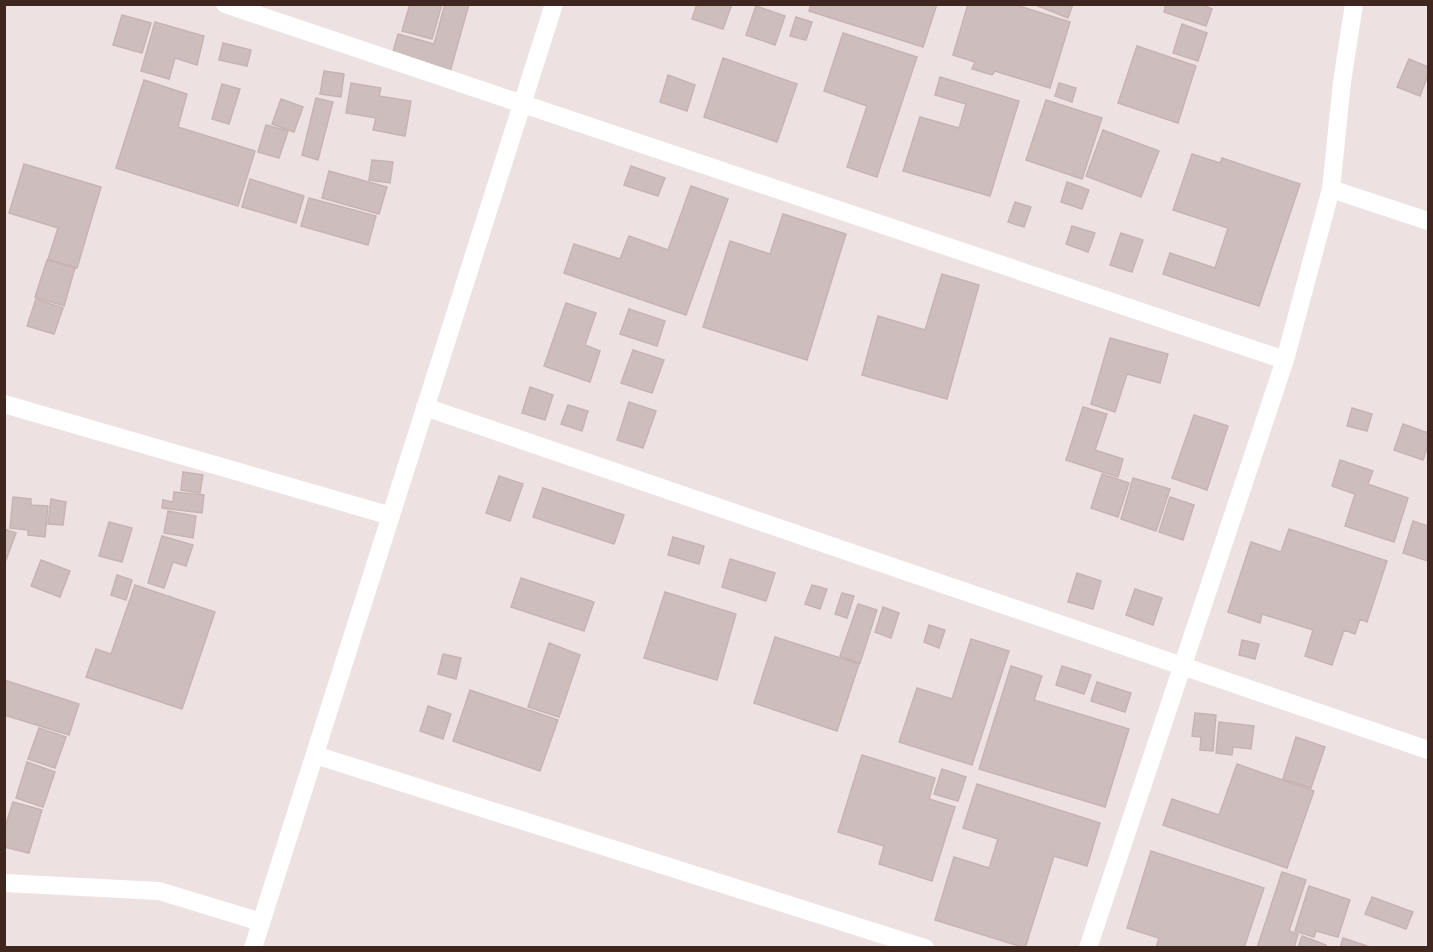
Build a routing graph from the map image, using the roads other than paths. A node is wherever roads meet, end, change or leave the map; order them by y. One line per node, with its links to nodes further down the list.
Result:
1 (225, 4): 4 (street)
2 (554, 4): 4 (street)
3 (1354, 4): 5 (street)
4 (522, 105): 7 (street); 9 (street)
5 (1331, 189): 6 (street); 7 (street)
6 (1428, 221)
7 (1285, 360): 11 (street)
8 (4, 404): 10 (street)
9 (425, 407): 10 (street); 11 (street)
10 (391, 516): 13 (street)
11 (1183, 668): 12 (street); 18 (street)
12 (1428, 750)
13 (315, 755): 15 (street); 17 (street)
14 (4, 883): 15 (street)
15 (261, 922): 16 (street)
16 (254, 948)
17 (925, 948)
18 (1088, 948)

